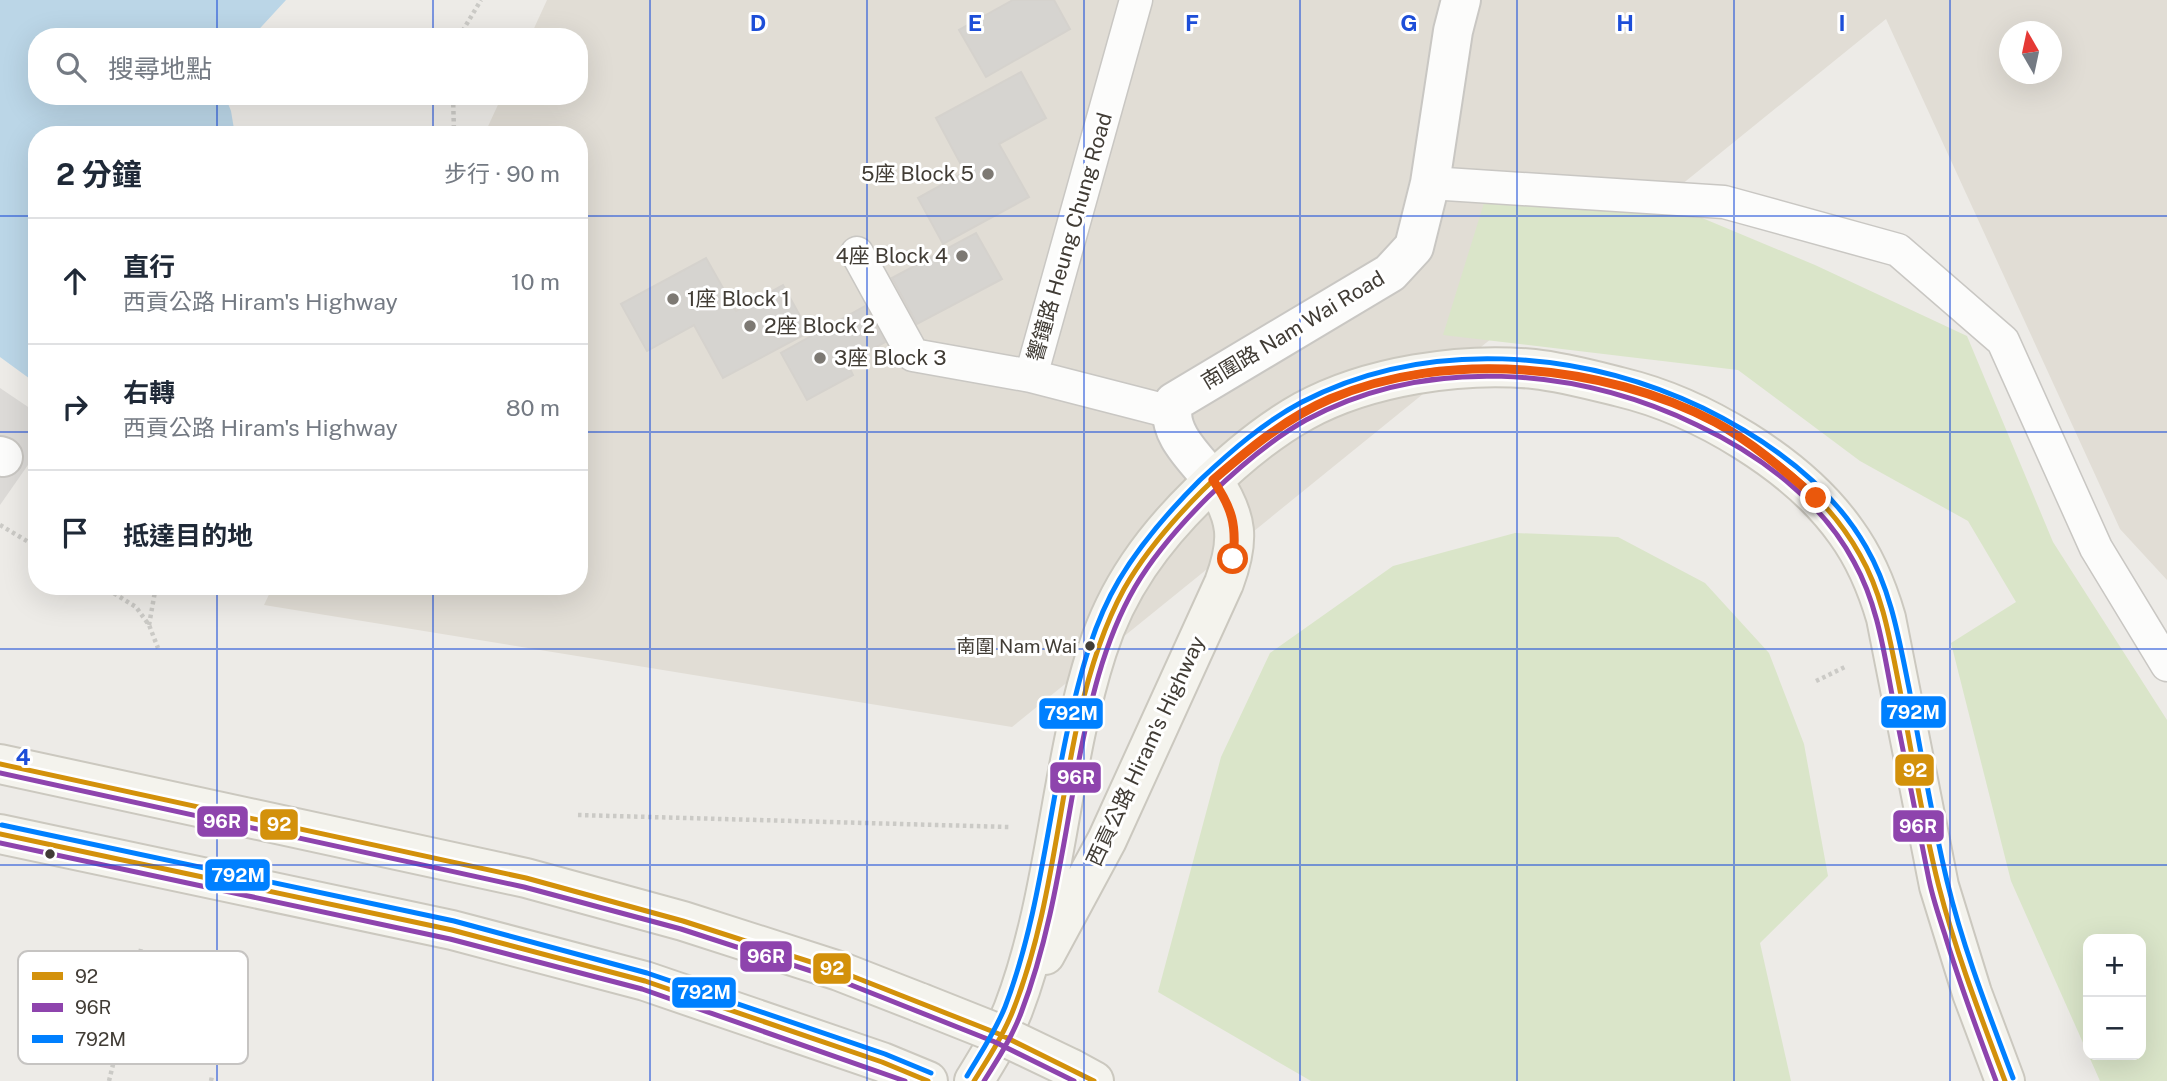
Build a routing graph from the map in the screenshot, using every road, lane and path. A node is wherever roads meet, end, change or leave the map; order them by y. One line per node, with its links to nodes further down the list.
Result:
1 (481, 0): 4 (path)
2 (1136, 0): 9 (lane, 響鐘路 Heung Chung Road)
3 (1461, 0): 7 (street, 南圍路 Nam Wai Road)
4 (464, 28)
5 (453, 105): 6 (path)
6 (454, 126)
7 (1430, 183): 10 (street, 南圍路 Nam Wai Road); 18 (lane)
8 (857, 253): 9 (lane)
9 (1031, 376): 10 (lane, 響鐘路 Heung Chung Road)
10 (1171, 412): 11 (street)
11 (1213, 480): 25 (street, 西貢公路 Hiram's Highway); 25 (street, 西貢公路 Hiram's Highway); 29 (street, 西貢公路 Hiram's Highway)
12 (0, 525): 13 (path)
13 (28, 542)
14 (117, 595): 16 (path)
15 (154, 595): 16 (path)
16 (149, 625): 17 (path)
17 (158, 648)
18 (2167, 666)
19 (0, 764): 26 (street, bridge)
20 (578, 815): 21 (path)
21 (1014, 827)
22 (0, 834): 27 (street)
23 (141, 948): 24 (path)
24 (140, 951)
25 (1012, 1013): 28 (street, 西貢公路 Hiram's Highway)
26 (1083, 1075)
27 (928, 1081)
28 (974, 1081)
29 (2005, 1081)

